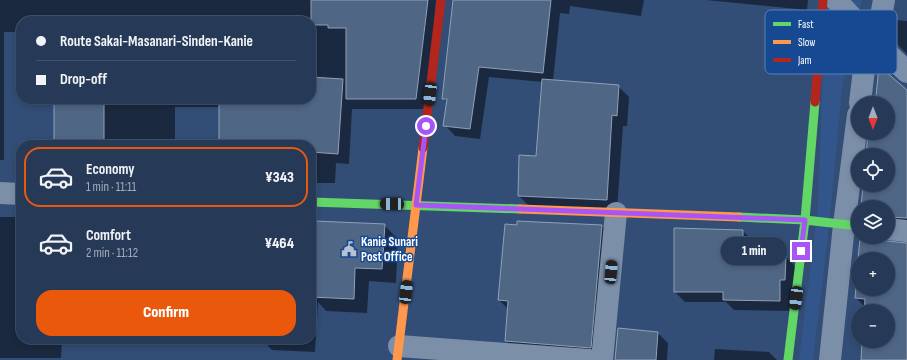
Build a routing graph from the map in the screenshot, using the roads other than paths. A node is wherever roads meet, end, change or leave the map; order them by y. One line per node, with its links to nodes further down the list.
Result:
1 (442, 0): 17 (street)
2 (824, 0): 5 (street)
3 (836, 0): 6 (street)
4 (884, 0): 7 (street)
5 (823, 10)
6 (845, 10)
7 (879, 10)
8 (897, 62): 9 (street)
9 (907, 72)
10 (818, 74): 19 (street)
11 (863, 74): 12 (street)
12 (861, 96)
13 (855, 140): 20 (street)
14 (0, 193): 15 (street)
15 (16, 194)
16 (316, 202): 17 (street)
17 (416, 205): 18 (street); 23 (street)
18 (616, 213): 19 (street); 25 (street)
19 (805, 220): 20 (street); 26 (street)
20 (846, 225): 27 (street)
21 (895, 229): 22 (street)
22 (907, 230)
23 (398, 353): 24 (street)
24 (589, 360)
25 (602, 360)
26 (788, 360)
27 (830, 360)

